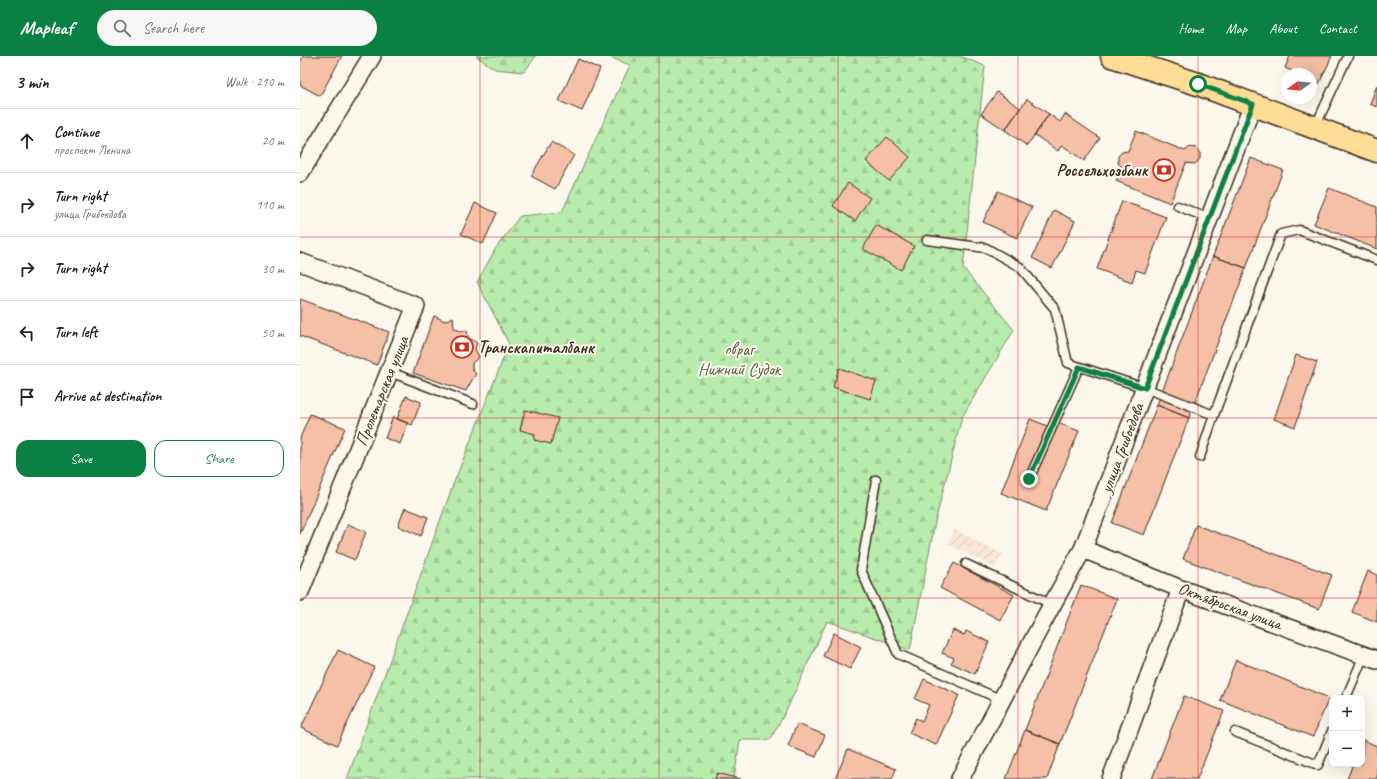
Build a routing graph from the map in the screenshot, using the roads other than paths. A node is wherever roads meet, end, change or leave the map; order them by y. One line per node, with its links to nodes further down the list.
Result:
1 (372, 56): 7 (street)
2 (1112, 56): 4 (main road)
3 (1348, 56): 5 (lane)
4 (1253, 104): 5 (main road); 9 (street, улица Грибоедова)
5 (1315, 127): 6 (main road)
6 (1377, 151)
7 (303, 162)
8 (1178, 206): 9 (lane)
9 (1210, 218): 15 (street, улица Грибоедова)
10 (928, 240): 13 (lane)
11 (1377, 260): 17 (lane)
12 (300, 262): 14 (street, Пролетарская улица)
13 (1079, 367): 15 (lane); 19 (lane)
14 (390, 372): 16 (lane); 24 (street, Пролетарская улица)
15 (1145, 388): 17 (lane); 21 (street, улица Грибоедова)
16 (473, 404)
17 (1214, 415): 18 (lane)
18 (1200, 457)
19 (1029, 479)
20 (876, 480): 28 (lane)
21 (1084, 549): 23 (street, Октябрьская улица); 25 (street, улица Грибоедова)
22 (966, 564): 25 (lane)
23 (1181, 589): 26 (street, Октябрьская улица); 32 (street)
24 (300, 592)
25 (1051, 604): 28 (street, улица Грибоедова)
26 (1370, 658): 27 (lane)
27 (1348, 695)
28 (1002, 700): 31 (street, улица Грибоедова)
29 (1235, 732): 30 (lane)
30 (1329, 738)
31 (960, 779)
32 (1111, 779)

